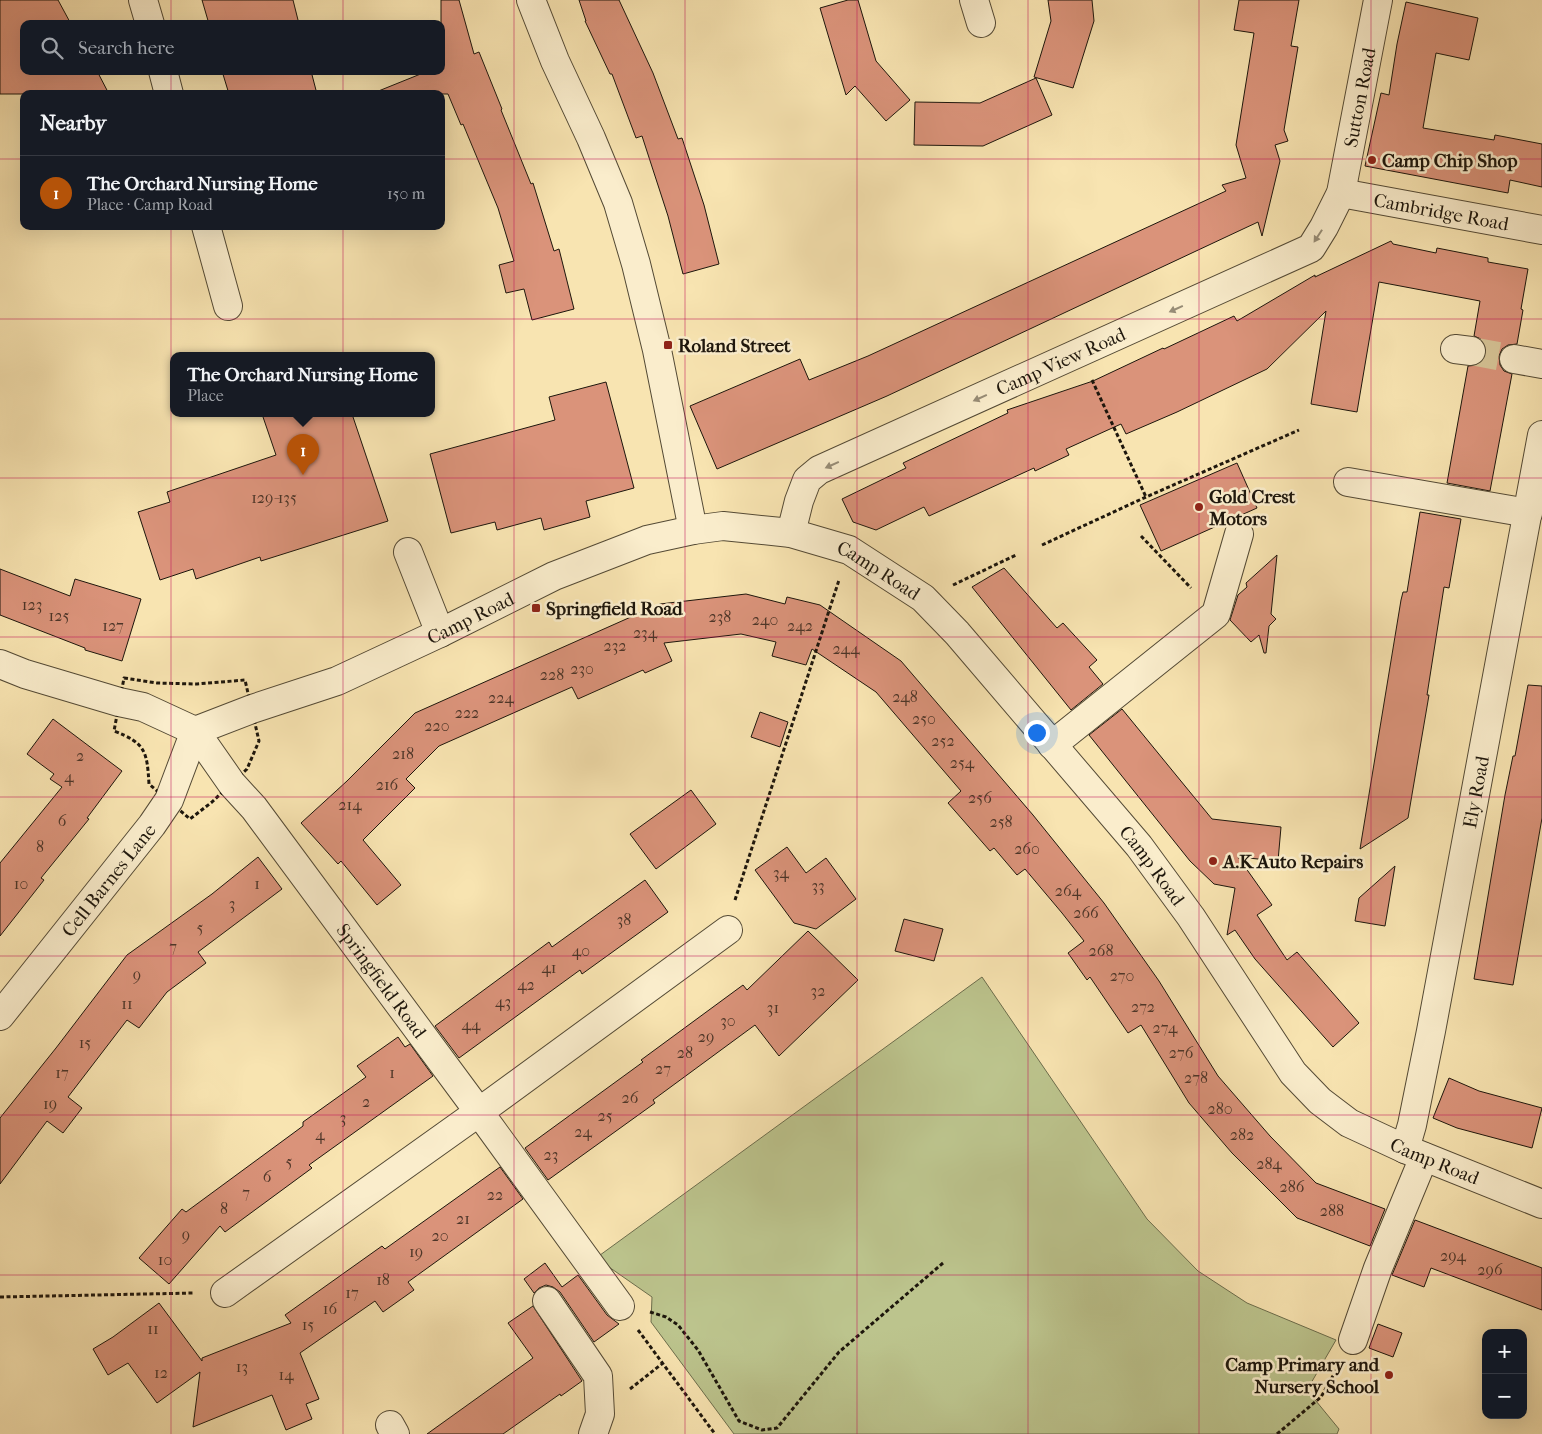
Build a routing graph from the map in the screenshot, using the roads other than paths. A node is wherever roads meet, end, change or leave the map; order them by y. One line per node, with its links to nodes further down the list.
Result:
1 (143, 0): 4 (street)
2 (531, 0): 16 (street)
3 (1378, 0): 7 (street, Sutton Road)
4 (149, 20)
5 (164, 75): 6 (street)
6 (168, 90)
7 (1341, 193): 9 (street, Cambridge Road); 17 (street, Camp View Road, one-way to 17)
8 (207, 230): 10 (street)
9 (1542, 230)
10 (228, 306)
11 (1514, 359): 12 (street)
12 (1542, 364)
13 (1542, 434): 15 (street, Ely Road)
14 (1348, 482): 15 (street)
15 (1528, 513): 27 (street, Ely Road)
16 (692, 530): 17 (street, Camp Road); 20 (street, Camp Road)
17 (791, 533): 23 (street, Camp Road)
18 (1240, 534): 23 (street)
19 (408, 552): 20 (street)
20 (440, 633): 22 (street, Camp Road)
21 (0, 664): 22 (street)
22 (195, 731): 25 (street, Cell Barnes Lane); 26 (street, Springfield Road)
23 (1052, 745): 27 (street, Camp Road)
24 (728, 930): 26 (street)
25 (0, 1016)
26 (479, 1112): 29 (street); 31 (street, Springfield Road)
27 (1414, 1153): 28 (street, Camp Road); 32 (street, Ely Road)
28 (1542, 1204)
29 (225, 1294)
30 (547, 1301): 33 (street)
31 (620, 1306)
32 (1353, 1340)
33 (593, 1434)

